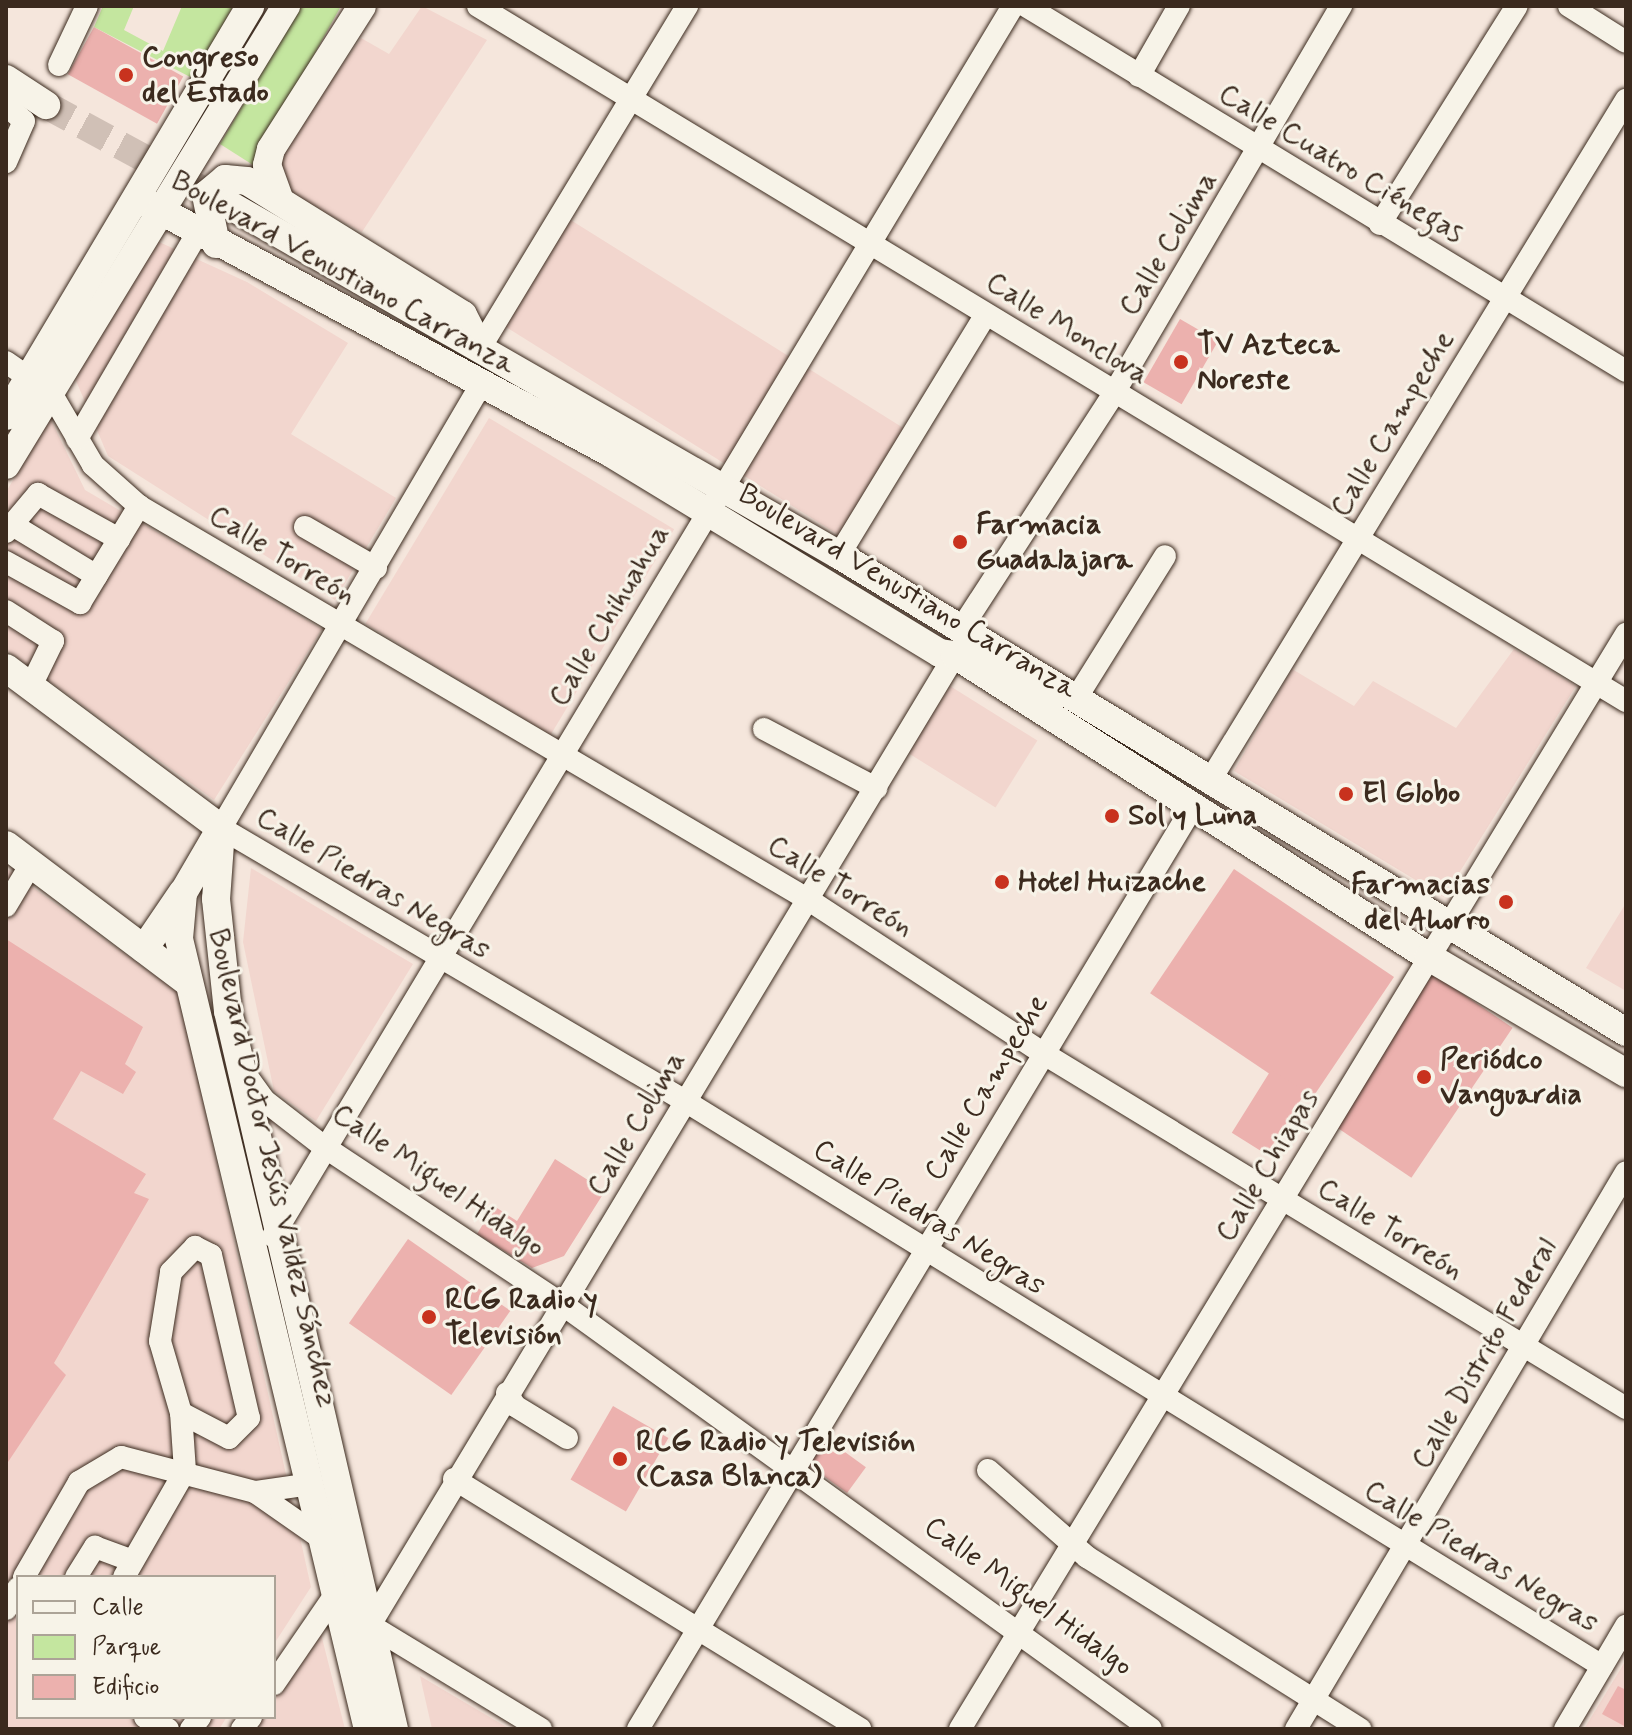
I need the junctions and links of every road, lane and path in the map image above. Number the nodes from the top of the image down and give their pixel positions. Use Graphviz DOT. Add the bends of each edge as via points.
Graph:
graph roads {
  1 [pos="87,6"];
  2 [pos="250,6"];
  3 [pos="286,6"];
  4 [pos="362,6"];
  5 [pos="478,6"];
  6 [pos="687,6"];
  7 [pos="1013,6"];
  8 [pos="1026,6"];
  9 [pos="1179,6"];
  10 [pos="1341,6"];
  11 [pos="1517,6"];
  12 [pos="1569,6"];
  13 [pos="1626,42"];
  14 [pos="59,65"];
  15 [pos="1139,76"];
  16 [pos="6,79"];
  17 [pos="631,96"];
  18 [pos="1626,100"];
  19 [pos="6,105"];
  20 [pos="35,113"];
  21 [pos="1260,151"];
  22 [pos="6,162"];
  23 [pos="279,198"];
  24 [pos="219,199"];
  25 [pos="148,204"];
  26 [pos="1380,224"];
  27 [pos="206,239"];
  28 [pos="873,244"];
  29 [pos="1506,298"];
  30 [pos="986,314"];
  31 [pos="480,348"];
  32 [pos="1626,371"];
  33 [pos="29,377"];
  34 [pos="479,388"];
  35 [pos="1114,393"];
  36 [pos="6,416"];
  37 [pos="77,439"];
  38 [pos="6,465"];
  39 [pos="723,487"];
  40 [pos="139,506"];
  41 [pos="708,511"];
  42 [pos="305,527"];
  43 [pos="8,528"];
  44 [pos="119,539"];
  45 [pos="1358,540"];
  46 [pos="839,555"];
  47 [pos="1165,556"];
  48 [pos="6,562"];
  49 [pos="376,568"];
  50 [pos="97,576"];
  51 [pos="6,611"];
  52 [pos="342,627"];
  53 [pos="1626,634"];
  54 [pos="958,642"];
  55 [pos="6,668"];
  56 [pos="1596,684"];
  57 [pos="31,686"];
  58 [pos="1077,697"];
  59 [pos="1626,701"];
  60 [pos="764,729"];
  61 [pos="561,758"];
  62 [pos="1211,779"];
  63 [pos="876,788"];
  64 [pos="1192,808"];
  65 [pos="221,828"];
  66 [pos="6,845"];
  67 [pos="31,864"];
  68 [pos="183,893"];
  69 [pos="809,900"];
  70 [pos="6,906"];
  71 [pos="1448,925"];
  72 [pos="144,949"];
  73 [pos="1429,957"];
  74 [pos="438,960"];
  75 [pos="188,982"];
  76 [pos="232,1028"];
  77 [pos="1626,1032"];
  78 [pos="203,1034"];
  79 [pos="1041,1052"];
  80 [pos="243,1072"];
  81 [pos="1626,1073"];
  82 [pos="685,1101"];
  83 [pos="323,1146"];
  84 [pos="1626,1172"];
  85 [pos="1283,1199"];
  86 [pos="279,1227"];
  87 [pos="925,1251"];
  88 [pos="259,1257"];
  89 [pos="562,1304"];
  90 [pos="1523,1347"];
  91 [pos="507,1393"];
  92 [pos="1163,1396"];
  93 [pos="1626,1408"];
  94 [pos="181,1413"];
  95 [pos="567,1438"];
  96 [pos="795,1469"];
  97 [pos="988,1470"];
  98 [pos="185,1471"];
  99 [pos="454,1479"];
  100 [pos="311,1484"];
  101 [pos="255,1492"];
  102 [pos="324,1540"];
  103 [pos="1075,1546"];
  104 [pos="1407,1548"];
  105 [pos="353,1563"];
  106 [pos="129,1572"];
  107 [pos="25,1575"];
  108 [pos="77,1575"];
  109 [pos="16,1592"];
  110 [pos="335,1595"];
  111 [pos="6,1609"];
  112 [pos="1626,1626"];
  113 [pos="358,1629"];
  114 [pos="698,1632"];
  115 [pos="1020,1632"];
  116 [pos="1602,1666"];
  117 [pos="276,1681"];
  118 [pos="1314,1699"];
  119 [pos="149,1719"];
  120 [pos="168,1729"];
  121 [pos="368,1729"];
  122 [pos="394,1729"];
  123 [pos="541,1729"];
  124 [pos="638,1729"];
  125 [pos="860,1729"];
  126 [pos="960,1729"];
  127 [pos="1151,1729"];
  128 [pos="1296,1729"];
  129 [pos="1360,1729"];
  130 [pos="1565,1729"];
  1 -- 14 [label="street"];
  2 -- 25 [label="main road"];
  3 -- 25 [label="main road"];
  4 -- 23 [label="main road" via="271,149 267,165"];
  5 -- 17 [label="street, Calle Monclova"];
  6 -- 17 [label="street"];
  7 -- 28 [label="street, Calle Chihuahua"];
  8 -- 15 [label="street, Calle Cuatro Ciénegas"];
  9 -- 15 [label="street"];
  10 -- 21 [label="street, Calle Colima"];
  11 -- 26 [label="street"];
  12 -- 13 [label="street"];
  15 -- 21 [label="street, Calle Cuatro Ciénegas"];
  16 -- 20 [label="main road"];
  17 -- 28 [label="street, Calle Monclova"];
  17 -- 31 [label="street"];
  18 -- 29 [label="street, Calle Campeche"];
  19 -- 20 [label="street"];
  20 -- 22 [label="street"];
  21 -- 26 [label="street, Calle Cuatro Ciénegas"];
  21 -- 35 [label="street, Calle Colima"];
  23 -- 27 [label="main road" via="237,178 214,183 204,211"];
  23 -- 31 [label="main road" via="463,315"];
  24 -- 31 [label="main road, Boulevard Venustiano Carranza"];
  25 -- 27 [label="main road, Boulevard Venustiano Carranza"];
  25 -- 33 [label="main road"];
  26 -- 29 [label="street, Calle Cuatro Ciénegas"];
  27 -- 34 [label="main road, Boulevard Venustiano Carranza"];
  27 -- 37 [label="street"];
  28 -- 30 [label="street, Calle Monclova"];
  28 -- 39 [label="street, Calle Chihuahua"];
  29 -- 32 [label="street, Calle Cuatro Ciénegas"];
  29 -- 45 [label="street, Calle Campeche"];
  30 -- 35 [label="street, Calle Monclova"];
  30 -- 46 [label="street"];
  31 -- 39 [label="main road, Boulevard Venustiano Carranza"];
  33 -- 36 [label="main road"];
  33 -- 37 [label="street, Calle Torreón"];
  33 -- 38 [label="main road"];
  34 -- 41 [label="main road, Boulevard Venustiano Carranza"];
  34 -- 49 [label="street"];
  35 -- 45 [label="street, Calle Monclova"];
  35 -- 54 [label="street, Calle Colima"];
  37 -- 40 [label="street, Calle Torreón" via="104,478"];
  39 -- 41 [label="street, Calle Chihuahua"];
  39 -- 46 [label="main road, Boulevard Venustiano Carranza"];
  40 -- 44 [label="street"];
  40 -- 52 [label="street, Calle Torreón"];
  41 -- 54 [label="main road, Boulevard Venustiano Carranza" via="940,653"];
  41 -- 61 [label="street, Calle Chihuahua"];
  42 -- 49 [label="street"];
  43 -- 44 [label="street" via="38,494"];
  43 -- 50 [label="street"];
  44 -- 50 [label="street"];
  45 -- 56 [label="street, Calle Monclova"];
  45 -- 62 [label="street, Calle Campeche"];
  46 -- 54 [label="main road, Boulevard Venustiano Carranza"];
  47 -- 58 [label="street"];
  48 -- 50 [label="street" via="77,604"];
  49 -- 52 [label="street"];
  51 -- 57 [label="street" via="53,641"];
  52 -- 61 [label="street, Calle Torreón"];
  52 -- 65 [label="street"];
  53 -- 56 [label="street, Calle Chiapas"];
  54 -- 58 [label="main road, Boulevard Venustiano Carranza"];
  54 -- 63 [label="street, Calle Colima"];
  54 -- 64 [label="main road, Boulevard Venustiano Carranza"];
  55 -- 57 [label="main road"];
  56 -- 59 [label="street, Calle Monclova"];
  56 -- 71 [label="street, Calle Chiapas"];
  57 -- 65 [label="main road"];
  58 -- 62 [label="main road, Boulevard Venustiano Carranza"];
  60 -- 63 [label="street"];
  61 -- 69 [label="street, Calle Torreón"];
  61 -- 74 [label="street, Calle Chihuahua"];
  62 -- 71 [label="main road, Boulevard Venustiano Carranza"];
  63 -- 69 [label="street, Calle Colima"];
  64 -- 73 [label="main road, Boulevard Venustiano Carranza"];
  64 -- 79 [label="street, Calle Campeche"];
  65 -- 68 [label="main road, Boulevard Doctor Jesús Valdez Sánchez"];
  65 -- 74 [label="street, Calle Piedras Negras"];
  65 -- 76 [label="main road, Boulevard Doctor Jesús Valdez Sánchez" via="218,944"];
  66 -- 67 [label="main road"];
  67 -- 70 [label="street"];
  67 -- 72 [label="main road"];
  68 -- 72 [label="main road"];
  68 -- 75 [label="main road, Boulevard Doctor Jesús Valdez Sánchez" via="179,939"];
  69 -- 79 [label="street, Calle Torreón"];
  69 -- 82 [label="street, Calle Colima"];
  71 -- 73 [label="street, Calle Chiapas"];
  71 -- 77 [label="main road, Boulevard Venustiano Carranza"];
  72 -- 75 [label="main road"];
  73 -- 81 [label="main road, Boulevard Venustiano Carranza"];
  73 -- 85 [label="street, Calle Chiapas"];
  74 -- 82 [label="street, Calle Piedras Negras"];
  74 -- 83 [label="street, Calle Chihuahua"];
  75 -- 78 [label="main road, Boulevard Doctor Jesús Valdez Sánchez"];
  76 -- 78 [label="main road"];
  76 -- 80 [label="main road, Boulevard Doctor Jesús Valdez Sánchez"];
  78 -- 88 [label="main road, Boulevard Doctor Jesús Valdez Sánchez"];
  79 -- 85 [label="street, Calle Torreón"];
  79 -- 87 [label="street, Calle Campeche"];
  80 -- 83 [label="street, Calle Miguel Hidalgo" via="265,1101"];
  80 -- 86 [label="main road, Boulevard Doctor Jesús Valdez Sánchez"];
  82 -- 87 [label="street, Calle Piedras Negras"];
  82 -- 89 [label="street, Calle Colima"];
  83 -- 86 [label="street, Calle Chihuahua"];
  83 -- 89 [label="street, Calle Miguel Hidalgo"];
  84 -- 90 [label="street, Calle Distrito Federal"];
  85 -- 90 [label="street, Calle Torreón"];
  85 -- 92 [label="street, Calle Chiapas"];
  86 -- 88 [label="street, Calle Chihuahua"];
  86 -- 105 [label="main road, Boulevard Doctor Jesús Valdez Sánchez"];
  87 -- 92 [label="street, Calle Piedras Negras"];
  87 -- 96 [label="street, Calle Campeche"];
  88 -- 100 [label="main road, Boulevard Doctor Jesús Valdez Sánchez"];
  89 -- 91 [label="street, Calle Colima"];
  89 -- 96 [label="street, Calle Miguel Hidalgo"];
  90 -- 93 [label="street, Calle Torreón"];
  90 -- 104 [label="street, Calle Distrito Federal"];
  91 -- 95 [label="street" via="515,1406"];
  91 -- 99 [label="street, Calle Colima"];
  92 -- 103 [label="street, Calle Chiapas"];
  92 -- 104 [label="street, Calle Piedras Negras"];
  94 -- 94 [label="street" via="161,1329 171,1272 195,1247 211,1255 249,1418 229,1438"];
  94 -- 98 [label="street"];
  96 -- 114 [label="street, Calle Campeche"];
  96 -- 115 [label="street, Calle Miguel Hidalgo"];
  97 -- 103 [label="street"];
  98 -- 101 [label="street"];
  98 -- 106 [label="street"];
  98 -- 107 [label="street" via="136,1457 97,1466 79,1482"];
  99 -- 113 [label="street, Calle Colima"];
  99 -- 114 [label="street"];
  100 -- 101 [label="street"];
  100 -- 102 [label="main road, Boulevard Doctor Jesús Valdez Sánchez"];
  101 -- 102 [label="street"];
  102 -- 105 [label="street"];
  102 -- 110 [label="main road, Boulevard Doctor Jesús Valdez Sánchez"];
  103 -- 115 [label="street, Calle Chiapas"];
  103 -- 118 [label="street"];
  104 -- 116 [label="street, Calle Piedras Negras"];
  104 -- 118 [label="street, Calle Distrito Federal"];
  105 -- 113 [label="main road, Boulevard Doctor Jesús Valdez Sánchez"];
  106 -- 108 [label="street" via="95,1547"];
  109 -- 111 [label="street"];
  110 -- 113 [label="main road, Boulevard Doctor Jesús Valdez Sánchez"];
  110 -- 117 [label="street"];
  112 -- 116 [label="street"];
  113 -- 121 [label="main road, Boulevard Doctor Jesús Valdez Sánchez"];
  113 -- 122 [label="main road, Boulevard Doctor Jesús Valdez Sánchez"];
  113 -- 123 [label="street"];
  114 -- 124 [label="street, Calle Campeche"];
  114 -- 125 [label="street"];
  115 -- 126 [label="street, Calle Chiapas"];
  115 -- 127 [label="street, Calle Miguel Hidalgo"];
  116 -- 130 [label="street"];
  118 -- 128 [label="street, Calle Distrito Federal"];
  118 -- 129 [label="street"];
  119 -- 120 [label="street"];
}
